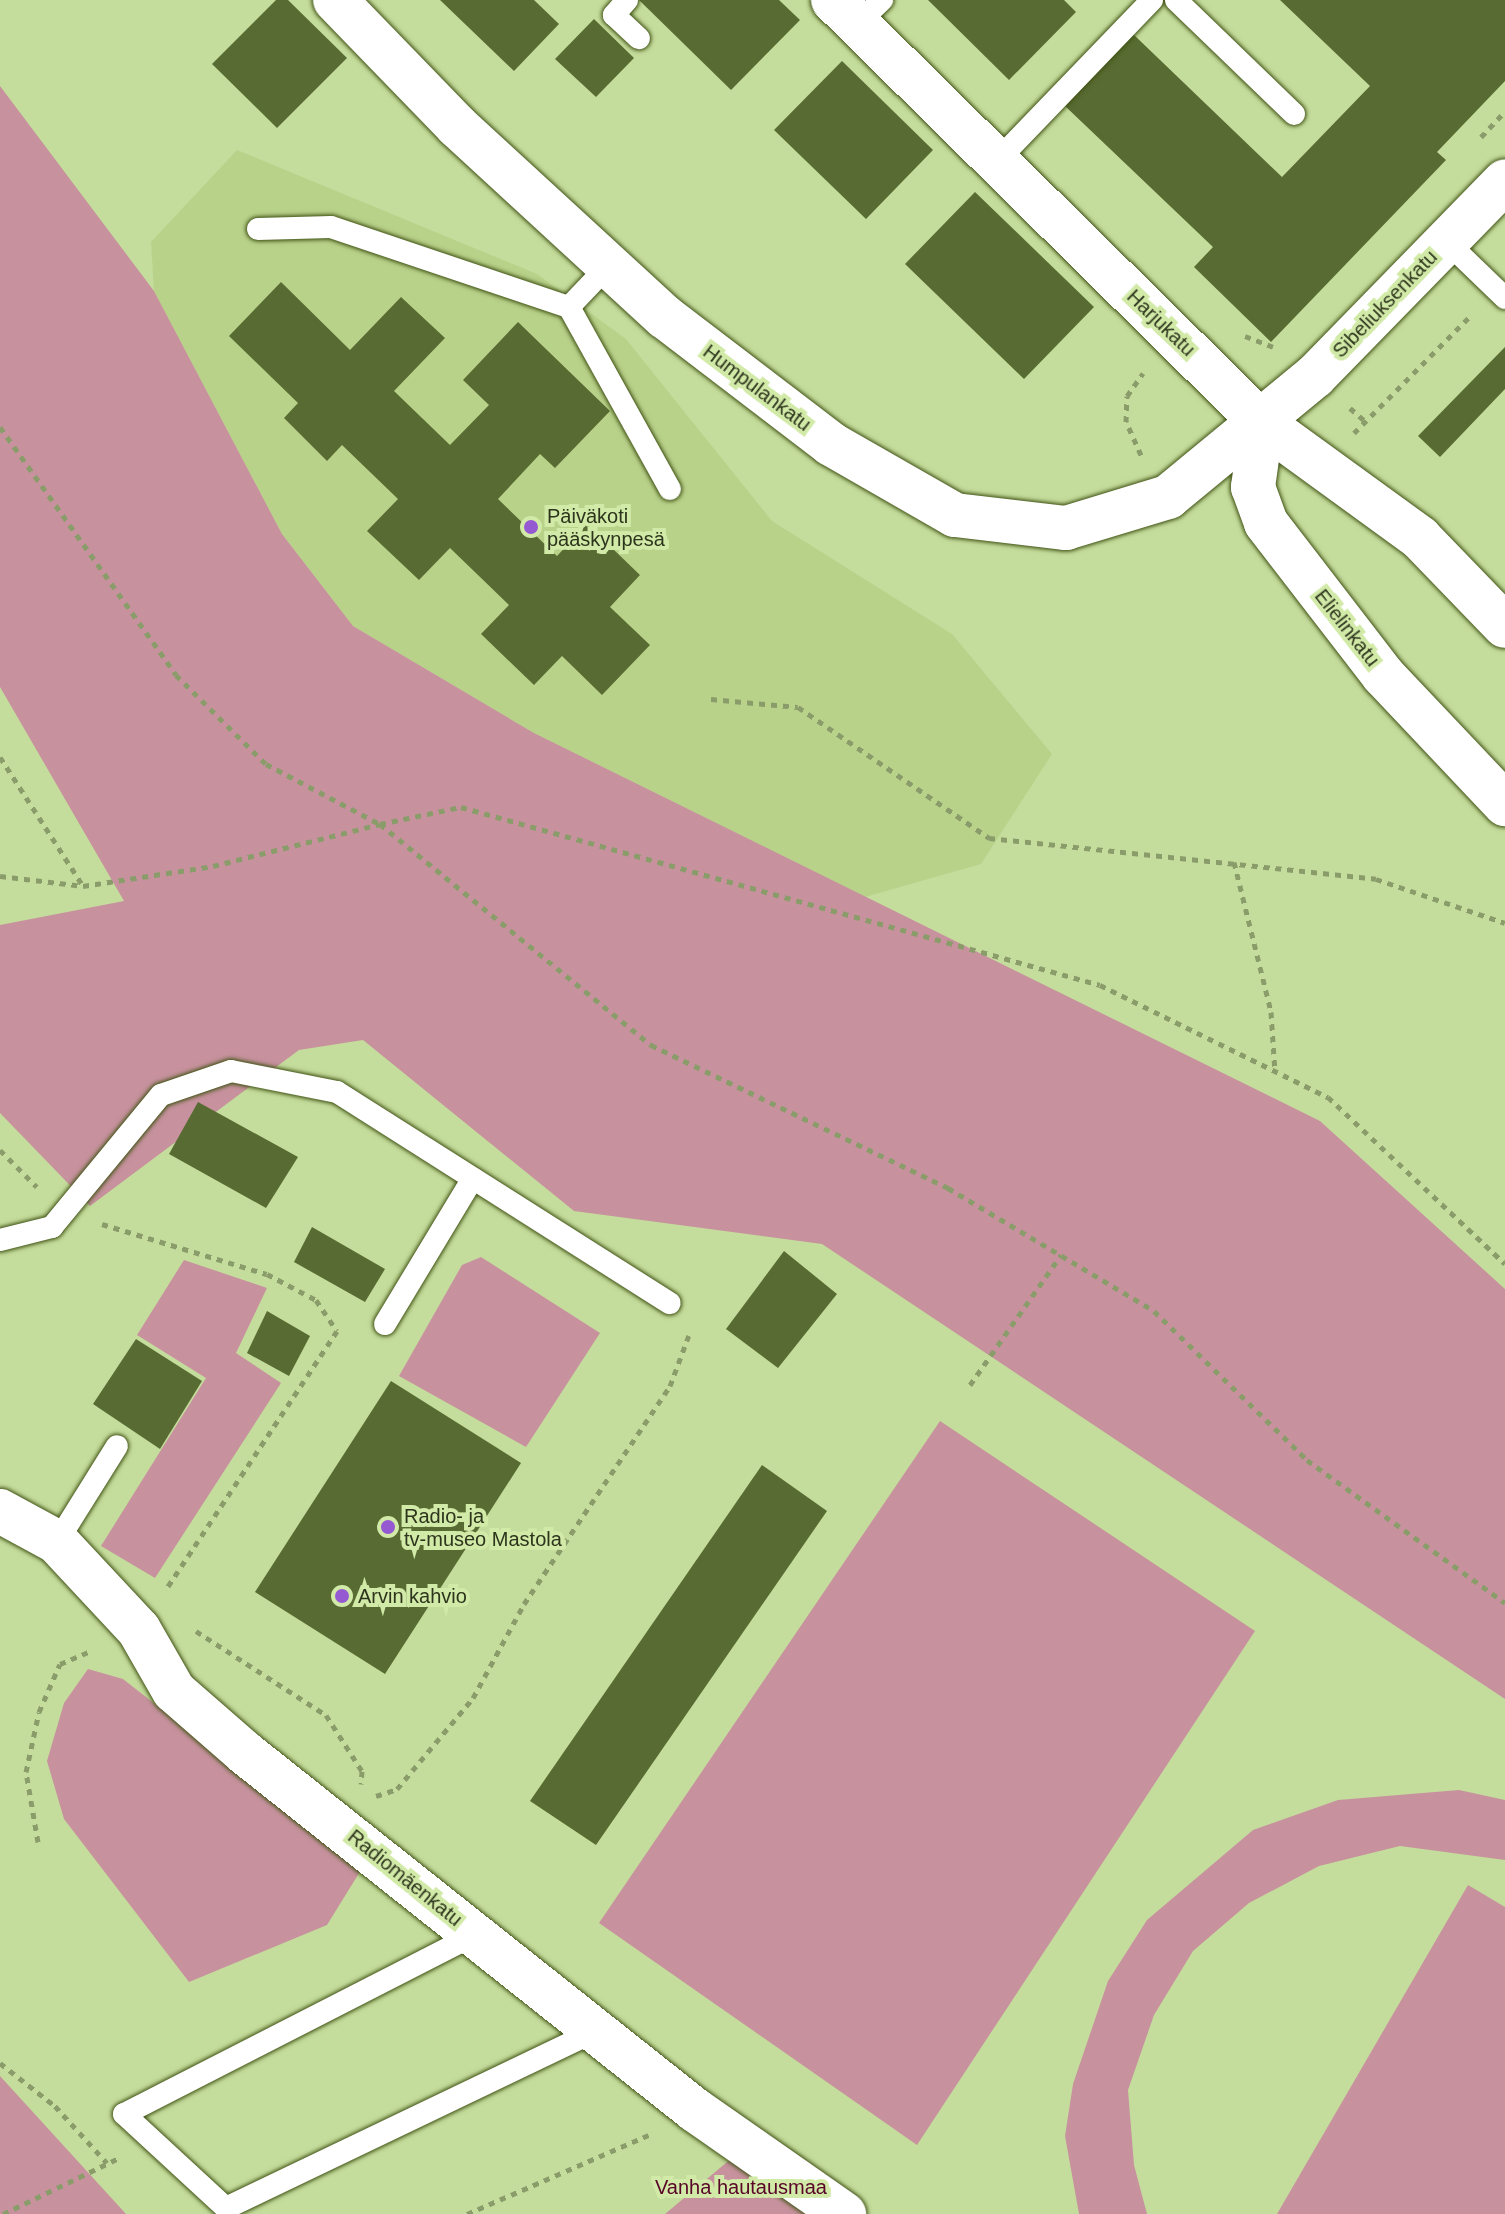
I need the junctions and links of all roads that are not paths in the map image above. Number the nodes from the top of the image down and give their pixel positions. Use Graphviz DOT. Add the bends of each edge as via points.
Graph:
graph roads {
  1 [pos="335,0"];
  2 [pos="627,0"];
  3 [pos="1152,0"];
  4 [pos="1176,0"];
  5 [pos="857,8"];
  6 [pos="639,38"];
  7 [pos="1294,114"];
  8 [pos="996,162"];
  9 [pos="1505,181"];
  10 [pos="258,229"];
  11 [pos="1446,241"];
  12 [pos="609,265"];
  13 [pos="1500,294"];
  14 [pos="569,307"];
  15 [pos="1262,423"];
  16 [pos="670,489"];
  17 [pos="1505,626"];
  18 [pos="1505,804"];
  19 [pos="473,1178"];
  20 [pos="0,1240"];
  21 [pos="670,1303"];
  22 [pos="385,1324"];
  23 [pos="117,1446"];
  24 [pos="0,1511"];
  25 [pos="57,1542"];
  26 [pos="476,1934"];
  27 [pos="596,2031"];
  28 [pos="844,2214"];
  1 -- 12 [label="street, Humpulankatu" via="457,126"];
  2 -- 6 [label="lane" via="614,15"];
  3 -- 8 [label="lane"];
  4 -- 7 [label="lane"];
  5 -- 8 [label="street, Harjukatu"];
  8 -- 15 [label="street, Harjukatu"];
  9 -- 11 [label="street, Sibeliuksenkatu"];
  10 -- 14 [label="lane" via="331,227"];
  11 -- 13 [label="lane"];
  11 -- 15 [label="street, Sibeliuksenkatu"];
  12 -- 14 [label="lane"];
  12 -- 15 [label="street, Humpulankatu" via="831,444 955,515 1066,528 1168,497"];
  14 -- 16 [label="lane"];
  15 -- 17 [label="street, Harjukatu" via="1420,538"];
  15 -- 18 [label="street, Elielinkatu" via="1253,487 1266,523 1383,675"];
  19 -- 20 [label="lane" via="337,1092 231,1071 161,1095 52,1227"];
  19 -- 21 [label="lane"];
  19 -- 22 [label="lane"];
  23 -- 25 [label="lane"];
  24 -- 25 [label="street, Radiomäenkatu"];
  25 -- 26 [label="street, Radiomäenkatu" via="139,1630 174,1691"];
  26 -- 27 [label="street, Radiomäenkatu"];
  26 -- 27 [label="lane" via="124,2114 226,2208"];
  27 -- 28 [label="street, Radiomäenkatu" via="695,2110"];
}
